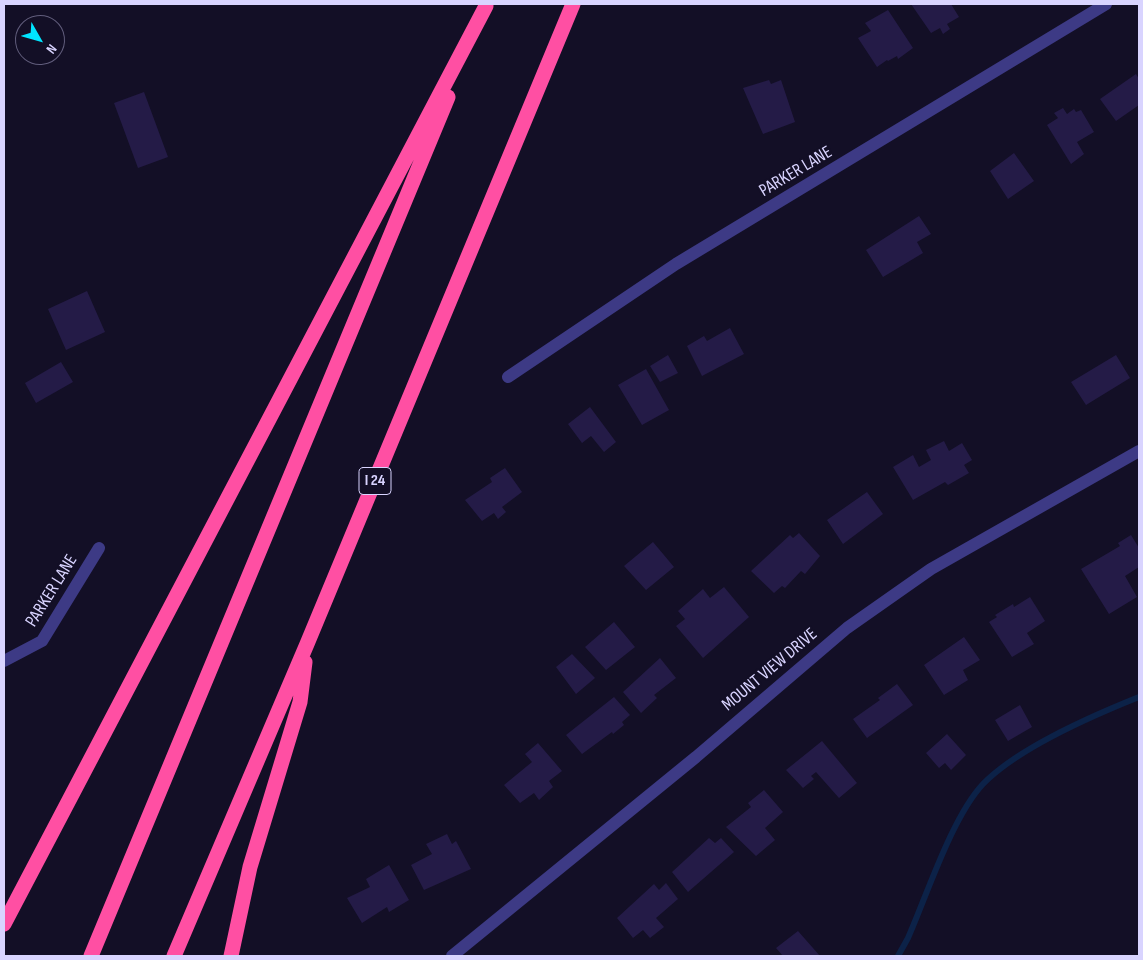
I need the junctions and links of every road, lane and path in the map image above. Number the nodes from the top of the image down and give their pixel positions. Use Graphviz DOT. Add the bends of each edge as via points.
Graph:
graph roads {
  1 [pos="572,4"];
  2 [pos="1106,4"];
  3 [pos="486,5"];
  4 [pos="508,377"];
  5 [pos="1139,451"];
  6 [pos="99,548"];
  7 [pos="307,644"];
  8 [pos="4,661"];
  9 [pos="4,924"];
  10 [pos="91,956"];
  11 [pos="174,956"];
  12 [pos="231,956"];
  13 [pos="452,956"];
  1 -- 7 [label="highway, I 24"];
  2 -- 4 [label="street, PARKER LANE" via="676,264"];
  3 -- 9 [label="highway"];
  3 -- 10 [label="highway"];
  5 -- 13 [label="street, MOUNT VIEW DRIVE" via="931,569 847,628 696,757"];
  6 -- 8 [label="street, PARKER LANE" via="42,641"];
  7 -- 11 [label="highway, I 24"];
  7 -- 12 [label="highway" via="300,702 250,867"];
}
